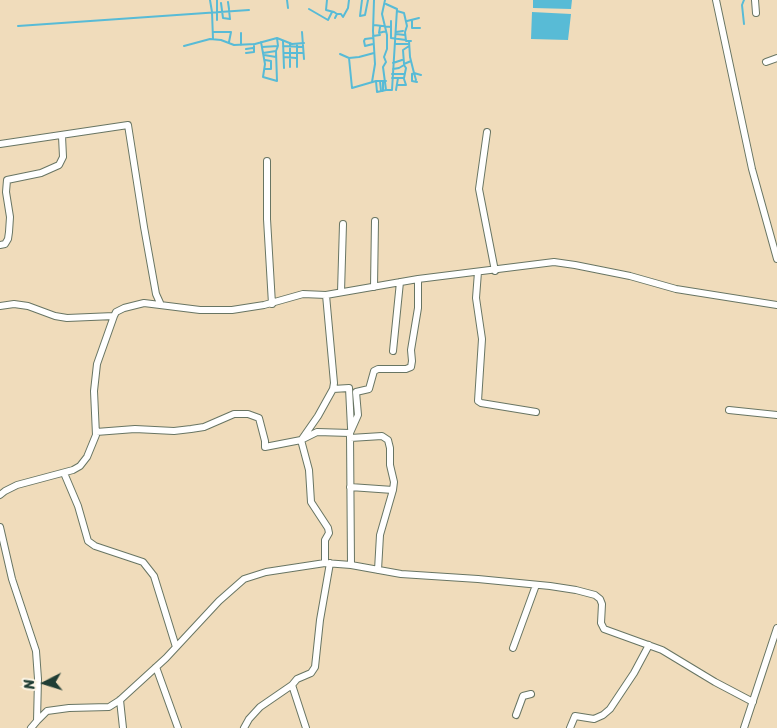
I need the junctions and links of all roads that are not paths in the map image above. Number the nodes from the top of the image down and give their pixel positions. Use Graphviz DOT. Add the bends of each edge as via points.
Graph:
graph roads {
  1 [pos="716,0"];
  2 [pos="755,0"];
  3 [pos="756,13"];
  4 [pos="777,58"];
  5 [pos="766,62"];
  6 [pos="487,132"];
  7 [pos="62,136"];
  8 [pos="0,144"];
  9 [pos="266,161"];
  10 [pos="375,221"];
  11 [pos="343,224"];
  12 [pos="0,245"];
  13 [pos="777,258"];
  14 [pos="495,271"];
  15 [pos="478,272"];
  16 [pos="418,279"];
  17 [pos="400,282"];
  18 [pos="374,287"];
  19 [pos="341,292"];
  20 [pos="326,295"];
  21 [pos="272,304"];
  22 [pos="161,305"];
  23 [pos="777,305"];
  24 [pos="0,306"];
  25 [pos="114,316"];
  26 [pos="393,351"];
  27 [pos="332,389"];
  28 [pos="729,410"];
  29 [pos="536,412"];
  30 [pos="777,415"];
  31 [pos="96,432"];
  32 [pos="350,433"];
  33 [pos="301,440"];
  34 [pos="64,473"];
  35 [pos="350,488"];
  36 [pos="393,490"];
  37 [pos="0,495"];
  38 [pos="0,527"];
  39 [pos="327,563"];
  40 [pos="351,564"];
  41 [pos="378,570"];
  42 [pos="536,585"];
  43 [pos="777,628"];
  44 [pos="649,645"];
  45 [pos="176,647"];
  46 [pos="514,648"];
  47 [pos="156,667"];
  48 [pos="292,685"];
  49 [pos="531,694"];
  50 [pos="120,700"];
  51 [pos="754,702"];
  52 [pos="516,715"];
  53 [pos="36,721"];
  54 [pos="31,728"];
  55 [pos="123,728"];
  56 [pos="178,728"];
  57 [pos="244,728"];
  58 [pos="306,728"];
  59 [pos="570,728"];
  60 [pos="744,728"];
  1 -- 13 [label="street" via="752,169"];
  2 -- 3 [label="street"];
  4 -- 5 [label="street"];
  6 -- 14 [label="street" via="479,189"];
  7 -- 8 [label="street"];
  7 -- 12 [label="street" via="59,165 41,173 7,180 9,232 5,244"];
  7 -- 22 [label="street" via="128,125 156,294"];
  9 -- 21 [label="street"];
  10 -- 18 [label="street"];
  11 -- 19 [label="street"];
  14 -- 15 [label="street"];
  14 -- 23 [label="street" via="564,263 676,289"];
  15 -- 16 [label="street"];
  15 -- 29 [label="street" via="476,298 482,339 478,401"];
  16 -- 17 [label="street"];
  16 -- 32 [label="street" via="418,308 410,367 374,371 369,389 356,392 358,415"];
  17 -- 18 [label="street"];
  17 -- 26 [label="street"];
  18 -- 19 [label="street"];
  19 -- 20 [label="street"];
  20 -- 21 [label="street" via="303,294"];
  20 -- 27 [label="street"];
  21 -- 22 [label="street" via="232,310"];
  22 -- 25 [label="street" via="144,303 130,306"];
  24 -- 25 [label="street" via="28,306 67,318"];
  25 -- 31 [label="street" via="96,371"];
  27 -- 32 [label="street" via="347,387 350,390"];
  27 -- 33 [label="street"];
  28 -- 30 [label="street"];
  31 -- 33 [label="street" via="191,429 234,414 248,414 258,418 265,447"];
  31 -- 34 [label="street" via="83,462"];
  32 -- 33 [label="street" via="317,432"];
  32 -- 35 [label="street"];
  32 -- 36 [label="street" via="382,436 388,440"];
  33 -- 39 [label="street" via="309,470 311,502 328,528 325,540"];
  34 -- 37 [label="street" via="17,485"];
  34 -- 45 [label="street" via="88,541 143,562 154,576"];
  35 -- 36 [label="street"];
  35 -- 40 [label="street"];
  36 -- 41 [label="street" via="380,535"];
  38 -- 53 [label="street" via="12,579 36,651"];
  39 -- 40 [label="street"];
  39 -- 45 [label="street" via="244,579 218,601"];
  39 -- 48 [label="street" via="316,667"];
  40 -- 41 [label="street"];
  41 -- 42 [label="street"];
  42 -- 44 [label="street" via="595,595 602,604 601,623 604,629"];
  42 -- 46 [label="street"];
  43 -- 51 [label="street"];
  44 -- 51 [label="street"];
  44 -- 59 [label="street" via="610,709 594,719 575,716"];
  45 -- 47 [label="street"];
  47 -- 50 [label="street"];
  47 -- 56 [label="street"];
  48 -- 57 [label="street" via="260,707"];
  48 -- 58 [label="street"];
  49 -- 52 [label="street" via="523,696"];
  50 -- 53 [label="street" via="109,707 47,711"];
  50 -- 55 [label="street"];
  51 -- 60 [label="street"];
  53 -- 54 [label="street"];
}
